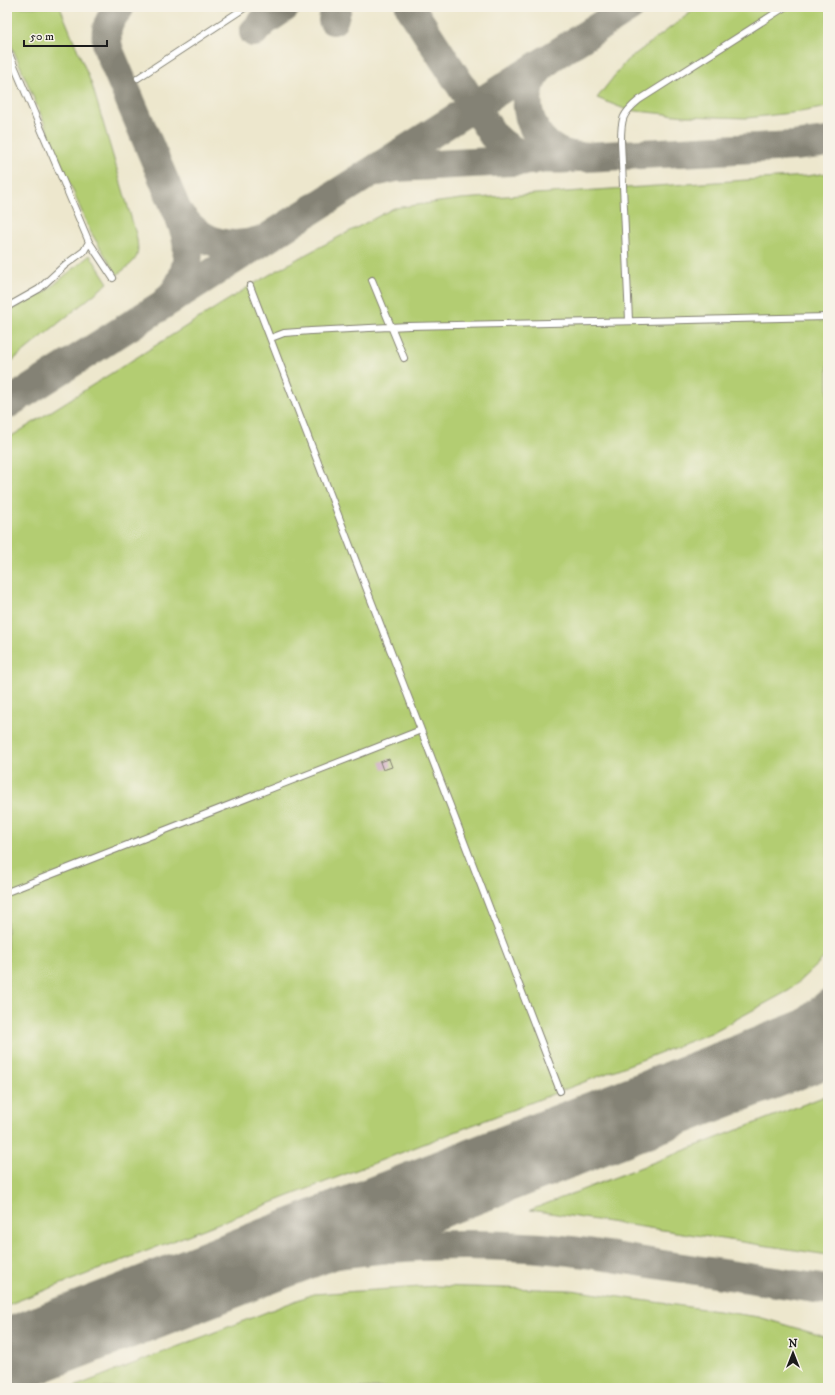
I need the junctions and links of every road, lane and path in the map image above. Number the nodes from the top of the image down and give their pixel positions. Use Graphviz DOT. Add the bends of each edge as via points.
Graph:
graph roads {
  1 [pos="246,7"];
  2 [pos="785,7"];
  3 [pos="7,49"];
  4 [pos="138,78"];
  5 [pos="89,242"];
  6 [pos="113,278"];
  7 [pos="372,280"];
  8 [pos="250,286"];
  9 [pos="7,307"];
  10 [pos="828,317"];
  11 [pos="629,320"];
  12 [pos="391,327"];
  13 [pos="271,338"];
  14 [pos="404,358"];
  15 [pos="421,730"];
  16 [pos="7,892"];
  17 [pos="560,1091"];
  1 -- 4 [label="lane"];
  2 -- 11 [label="lane" via="627,110 621,123 620,141"];
  3 -- 5 [label="lane"];
  5 -- 6 [label="lane"];
  5 -- 9 [label="lane" via="84,251 39,289"];
  7 -- 12 [label="lane"];
  8 -- 13 [label="lane"];
  10 -- 11 [label="lane"];
  11 -- 12 [label="lane"];
  12 -- 13 [label="lane" via="284,333"];
  12 -- 14 [label="lane"];
  13 -- 15 [label="lane"];
  15 -- 16 [label="lane"];
  15 -- 17 [label="lane"];
}
